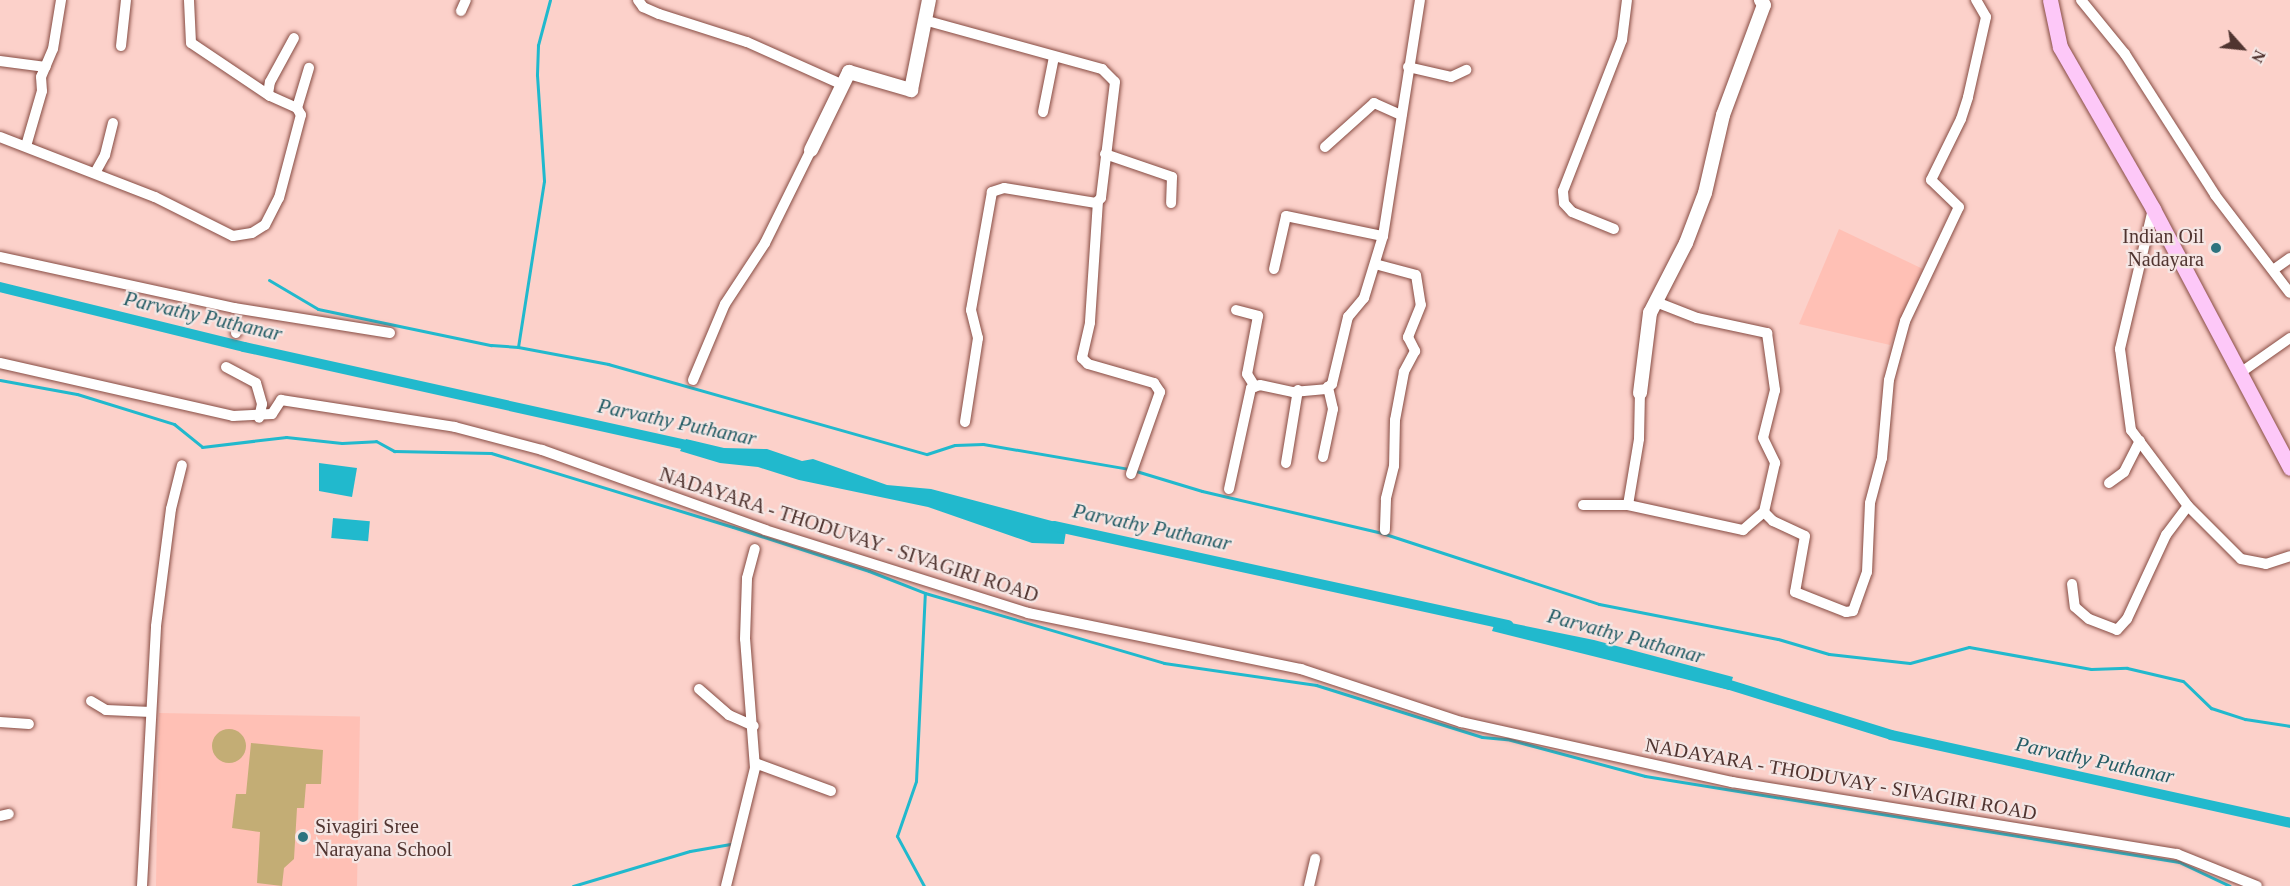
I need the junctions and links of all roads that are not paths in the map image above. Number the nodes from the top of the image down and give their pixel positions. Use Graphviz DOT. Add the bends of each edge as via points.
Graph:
graph roads {
  1 [pos="61,0"];
  2 [pos="126,0"];
  3 [pos="189,0"];
  4 [pos="466,0"];
  5 [pos="638,0"];
  6 [pos="929,0"];
  7 [pos="1420,0"];
  8 [pos="1626,0"];
  9 [pos="1761,0"];
  10 [pos="1976,0"];
  11 [pos="2050,0"];
  12 [pos="2081,0"];
  13 [pos="461,11"];
  14 [pos="924,20"];
  15 [pos="294,38"];
  16 [pos="121,46"];
  17 [pos="1054,57"];
  18 [pos="0,61"];
  19 [pos="46,67"];
  20 [pos="309,68"];
  21 [pos="1408,68"];
  22 [pos="1466,70"];
  23 [pos="843,85"];
  24 [pos="268,94"];
  25 [pos="297,108"];
  26 [pos="1043,112"];
  27 [pos="1401,116"];
  28 [pos="113,123"];
  29 [pos="0,137"];
  30 [pos="26,146"];
  31 [pos="1325,147"];
  32 [pos="811,150"];
  33 [pos="1105,154"];
  34 [pos="95,173"];
  35 [pos="1098,201"];
  36 [pos="1171,203"];
  37 [pos="2153,209"];
  38 [pos="1614,229"];
  39 [pos="1383,236"];
  40 [pos="0,257"];
  41 [pos="2290,258"];
  42 [pos="1375,264"];
  43 [pos="1274,269"];
  44 [pos="2273,270"];
  45 [pos="2290,293"];
  46 [pos="1656,302"];
  47 [pos="1236,310"];
  48 [pos="390,333"];
  49 [pos="2290,338"];
  50 [pos="0,363"];
  51 [pos="226,368"];
  52 [pos="2240,373"];
  53 [pos="693,380"];
  54 [pos="1255,387"];
  55 [pos="1328,387"];
  56 [pos="1299,390"];
  57 [pos="1640,393"];
  58 [pos="259,418"];
  59 [pos="965,422"];
  60 [pos="2140,441"];
  61 [pos="1323,457"];
  62 [pos="1286,463"];
  63 [pos="182,465"];
  64 [pos="2290,468"];
  65 [pos="1131,474"];
  66 [pos="2109,483"];
  67 [pos="1229,489"];
  68 [pos="1583,505"];
  69 [pos="1628,505"];
  70 [pos="2188,506"];
  71 [pos="1764,512"];
  72 [pos="1385,530"];
  73 [pos="755,549"];
  74 [pos="2290,555"];
  75 [pos="2072,584"];
  76 [pos="699,689"];
  77 [pos="91,701"];
  78 [pos="152,712"];
  79 [pos="0,722"];
  80 [pos="29,724"];
  81 [pos="754,726"];
  82 [pos="755,763"];
  83 [pos="831,791"];
  84 [pos="1315,858"];
  85 [pos="142,886"];
  86 [pos="726,886"];
  87 [pos="1309,886"];
  88 [pos="2257,886"];
  1 -- 19 [label="street"];
  2 -- 16 [label="street"];
  3 -- 24 [label="street" via="191,43"];
  4 -- 13 [label="street"];
  5 -- 23 [label="street" via="643,7 659,14 747,42"];
  6 -- 14 [label="main road"];
  7 -- 21 [label="street"];
  8 -- 38 [label="street" via="1622,40 1563,191 1564,203 1572,212"];
  9 -- 46 [label="main road" via="1764,4 1723,114 1705,193 1686,243"];
  10 -- 71 [label="street" via="1986,17 1968,97 1931,180 1959,207 1905,321 1888,380 1882,458 1870,502 1867,572 1853,610 1848,612 1796,593 1805,536 1773,521"];
  11 -- 37 [label="main road" via="2060,47"];
  12 -- 44 [label="street" via="2125,54 2215,195"];
  14 -- 17 [label="street"];
  14 -- 23 [label="main road" via="911,90 849,72"];
  15 -- 24 [label="street" via="270,82"];
  17 -- 26 [label="street"];
  17 -- 33 [label="street" via="1102,69 1115,82"];
  18 -- 19 [label="street"];
  19 -- 30 [label="street"];
  20 -- 25 [label="street"];
  21 -- 22 [label="street" via="1451,77"];
  21 -- 27 [label="street"];
  23 -- 32 [label="main road"];
  24 -- 25 [label="street"];
  25 -- 34 [label="street" via="300,120 279,198 265,225 252,233 234,236 190,212"];
  27 -- 31 [label="street" via="1374,103"];
  27 -- 39 [label="street"];
  28 -- 34 [label="street" via="105,155"];
  29 -- 30 [label="street"];
  30 -- 34 [label="street"];
  32 -- 53 [label="street" via="765,243 725,304"];
  33 -- 35 [label="street"];
  33 -- 36 [label="street" via="1172,177"];
  35 -- 59 [label="street" via="1004,188 992,192 970,310 978,338"];
  35 -- 65 [label="street" via="1090,323 1082,358 1088,364 1154,382 1160,392"];
  37 -- 52 [label="main road"];
  37 -- 60 [label="street" via="2120,349 2131,430"];
  39 -- 42 [label="street"];
  39 -- 43 [label="street" via="1286,216"];
  40 -- 48 [label="street" via="234,308"];
  41 -- 44 [label="street"];
  42 -- 55 [label="street" via="1364,298 1348,317 1332,384"];
  42 -- 72 [label="street" via="1416,275 1421,305 1408,337 1415,351 1404,372 1395,420 1394,466 1386,500"];
  44 -- 45 [label="street"];
  46 -- 57 [label="main road" via="1644,340"];
  46 -- 71 [label="street" via="1698,318 1767,333 1775,390 1763,438 1775,463"];
  47 -- 54 [label="street" via="1258,316 1247,374"];
  49 -- 52 [label="street"];
  50 -- 58 [label="street" via="232,416"];
  51 -- 58 [label="street" via="256,383 262,404"];
  52 -- 64 [label="main road"];
  54 -- 56 [label="street" via="1281,392"];
  54 -- 67 [label="street" via="1251,388"];
  55 -- 56 [label="street"];
  55 -- 61 [label="street" via="1333,409"];
  56 -- 62 [label="street"];
  57 -- 69 [label="street" via="1639,439"];
  58 -- 88 [label="street, NADAYARA - THODUVAY - SIVAGIRI ROAD" via="272,414 280,400 455,427 542,450 775,533 1028,614 1301,669 1461,722 1732,782 2177,854"];
  60 -- 66 [label="street" via="2124,472"];
  60 -- 70 [label="street"];
  63 -- 78 [label="street" via="171,509 156,626"];
  68 -- 69 [label="street"];
  69 -- 71 [label="street" via="1743,530"];
  70 -- 74 [label="street" via="2241,559 2265,564"];
  70 -- 75 [label="street" via="2166,535 2127,619 2117,630 2089,619 2075,607"];
  73 -- 81 [label="street" via="747,578 745,628"];
  76 -- 81 [label="street" via="729,715"];
  77 -- 78 [label="street" via="106,710"];
  78 -- 85 [label="street"];
  79 -- 80 [label="street"];
  81 -- 82 [label="street"];
  82 -- 83 [label="street"];
  82 -- 86 [label="street"];
  84 -- 87 [label="street"];
}
